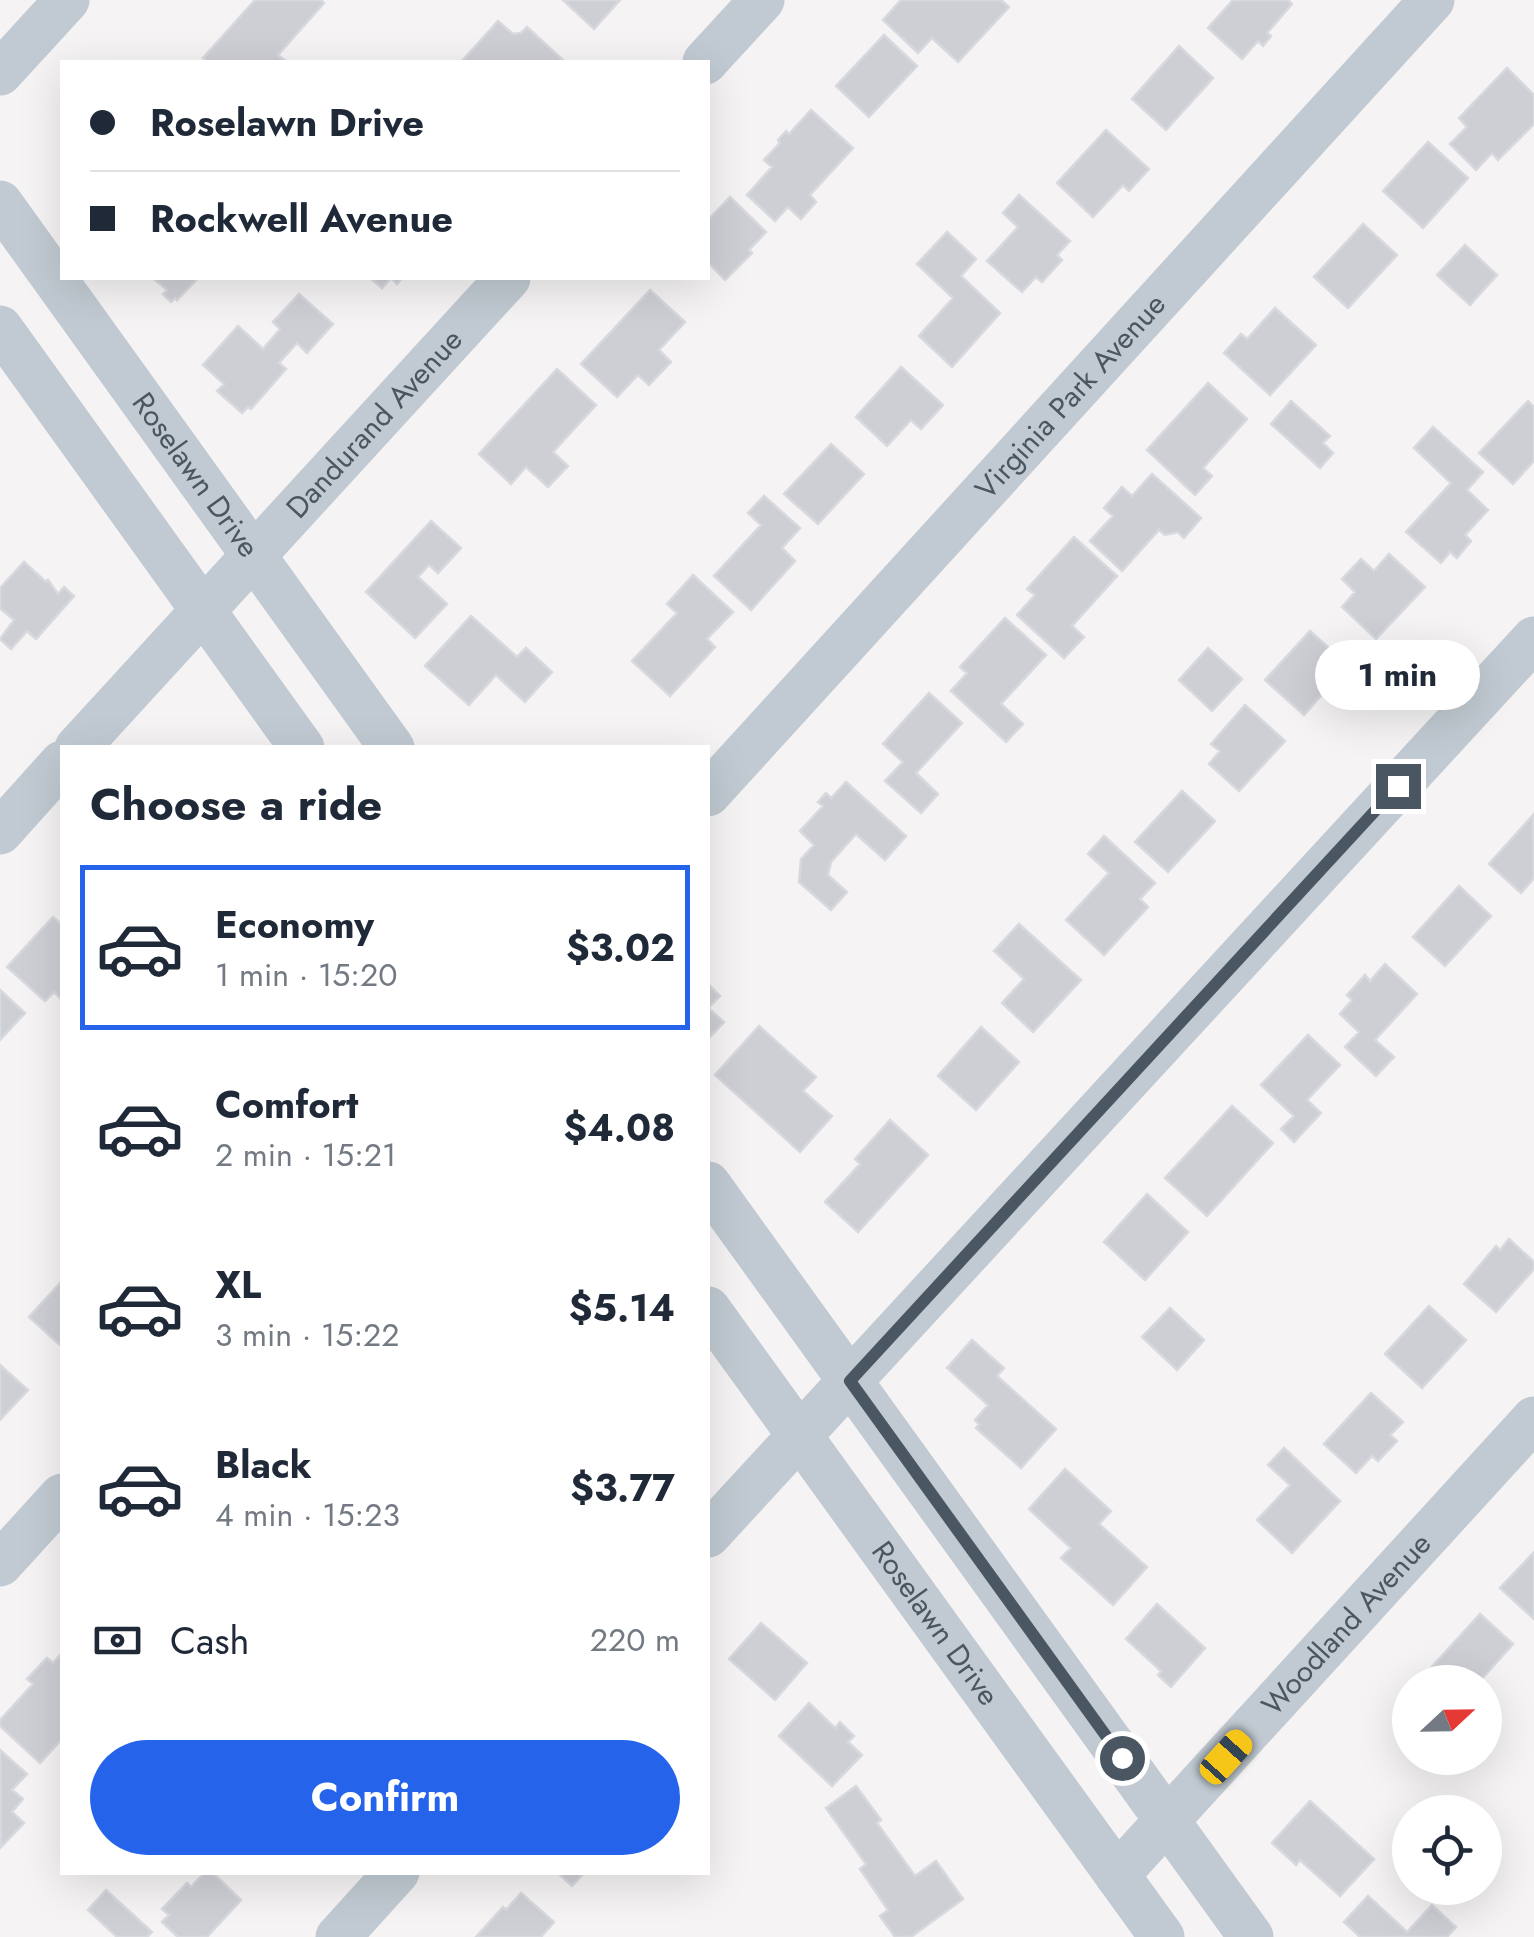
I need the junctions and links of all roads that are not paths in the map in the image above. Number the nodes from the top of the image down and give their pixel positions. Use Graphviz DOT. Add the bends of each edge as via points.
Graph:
graph roads {
  1 [pos="67,0"];
  2 [pos="762,0"];
  3 [pos="1432,0"];
  4 [pos="707,60"];
  5 [pos="0,73"];
  6 [pos="0,204"];
  7 [pos="506,280"];
  8 [pos="0,328"];
  9 [pos="253,554"];
  10 [pos="202,610"];
  11 [pos="1534,639"];
  12 [pos="80,745"];
  13 [pos="300,745"];
  14 [pos="390,745"];
  15 [pos="60,765"];
  16 [pos="710,792"];
  17 [pos="0,832"];
  18 [pos="710,1187"];
  19 [pos="710,1312"];
  20 [pos="850,1381"];
  21 [pos="1534,1420"];
  22 [pos="799,1436"];
  23 [pos="60,1498"];
  24 [pos="710,1533"];
  25 [pos="0,1564"];
  26 [pos="1167,1821"];
  27 [pos="395,1875"];
  28 [pos="1117,1875"];
  29 [pos="338,1937"];
  30 [pos="1162,1937"];
  31 [pos="1251,1937"];
  1 -- 5 [label="street"];
  2 -- 4 [label="street"];
  3 -- 16 [label="street, Virginia Park Avenue"];
  6 -- 9 [label="street, Roselawn Drive"];
  7 -- 9 [label="street, Dandurand Avenue"];
  8 -- 10 [label="street"];
  9 -- 10 [label="street, Dandurand Avenue"];
  9 -- 14 [label="street, Roselawn Drive"];
  10 -- 12 [label="street, Dandurand Avenue"];
  10 -- 13 [label="street"];
  11 -- 20 [label="street"];
  15 -- 17 [label="street"];
  18 -- 20 [label="street"];
  19 -- 22 [label="street, Roselawn Drive"];
  20 -- 22 [label="street"];
  20 -- 26 [label="street"];
  21 -- 26 [label="street, Woodland Avenue"];
  22 -- 24 [label="street"];
  22 -- 28 [label="street, Roselawn Drive"];
  23 -- 25 [label="street"];
  26 -- 28 [label="street, Woodland Avenue"];
  26 -- 31 [label="street"];
  27 -- 29 [label="street"];
  28 -- 30 [label="street, Roselawn Drive"];
}
